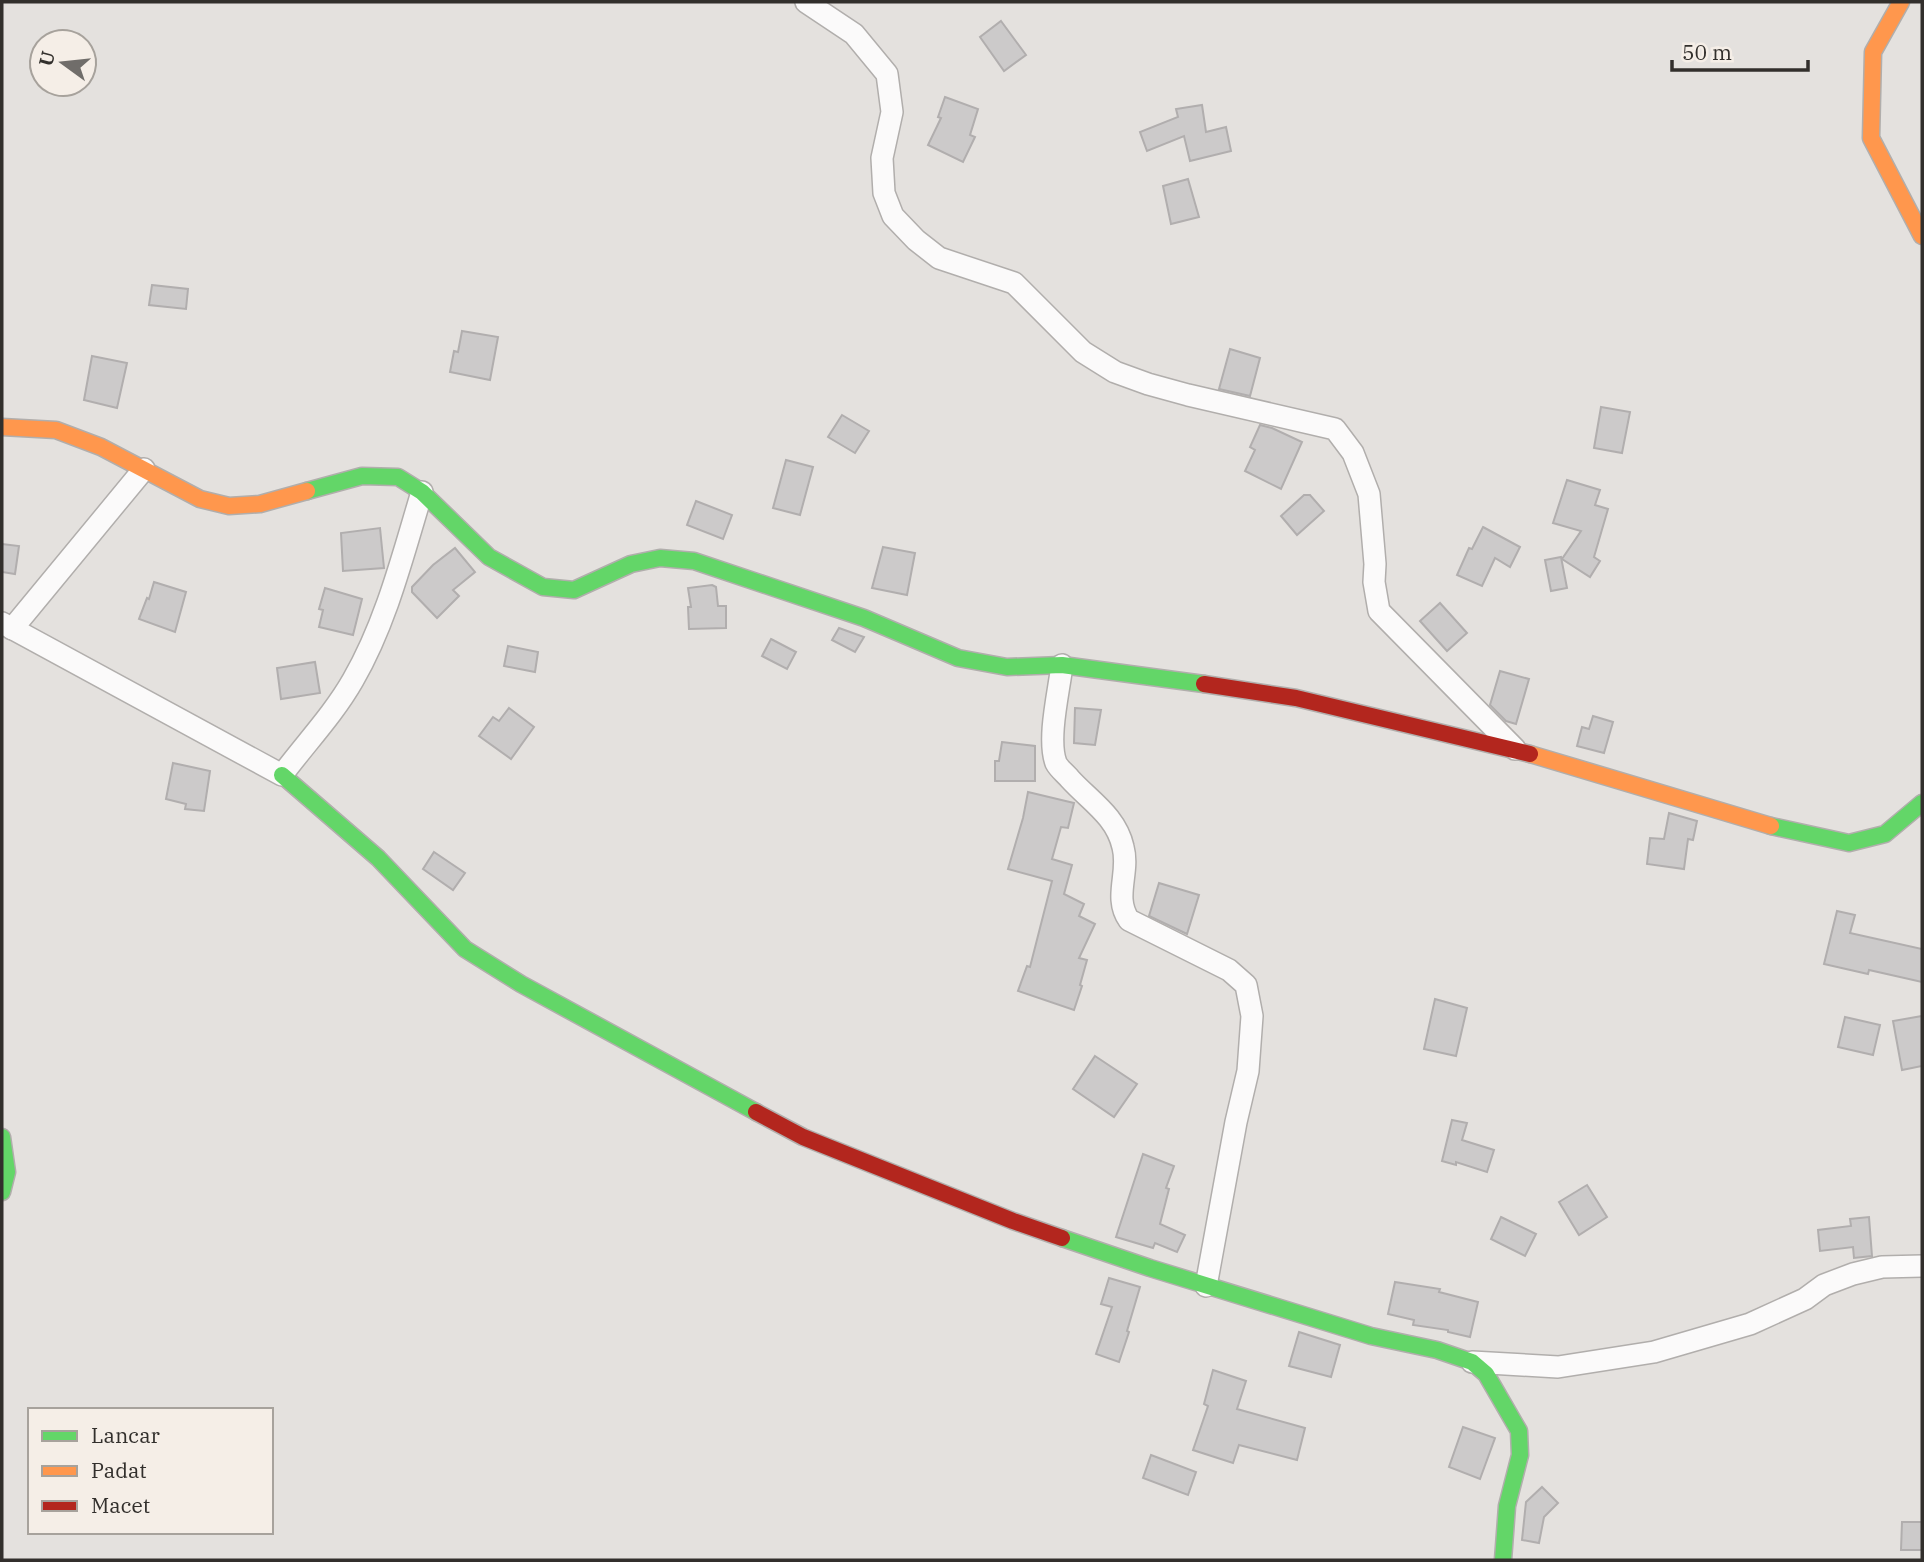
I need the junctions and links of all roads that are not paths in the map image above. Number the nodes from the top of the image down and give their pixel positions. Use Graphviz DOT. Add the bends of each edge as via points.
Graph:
graph roads {
  1 [pos="806,2"];
  2 [pos="1900,2"];
  3 [pos="1922,236"];
  4 [pos="2,428"];
  5 [pos="144,469"];
  6 [pos="422,492"];
  7 [pos="7,626"];
  8 [pos="1062,665"];
  9 [pos="1516,750"];
  10 [pos="282,775"];
  11 [pos="1922,803"];
  12 [pos="2,1137"];
  13 [pos="2,1192"];
  14 [pos="1922,1266"];
  15 [pos="1206,1286"];
  16 [pos="1472,1362"];
  17 [pos="1503,1560"];
  1 -- 9 [label="street" via="855,34 887,74 892,112 882,158 884,193 893,216 916,240 939,258 1014,283 1083,352 1115,372 1188,395 1335,429 1353,453 1369,494 1379,611"];
  2 -- 3 [label="street" via="1873,52 1871,138"];
  4 -- 5 [label="street" via="56,430"];
  5 -- 6 [label="street" via="200,499 229,506 260,504 362,476 398,477"];
  5 -- 7 [label="street"];
  6 -- 8 [label="street" via="489,557 543,587 574,590 631,564 660,558 694,561 864,618 958,658 1007,667"];
  6 -- 10 [label="street" via="384,611 354,680"];
  7 -- 10 [label="street"];
  8 -- 9 [label="street" via="1296,698"];
  8 -- 15 [label="street" via="1053,743 1057,764 1106,813 1123,845 1121,909 1129,920 1229,970 1246,985 1252,1016 1248,1071"];
  9 -- 11 [label="street" via="1763,824 1849,843 1885,834"];
  10 -- 15 [label="street" via="378,858 466,949 521,984 803,1137 1013,1221"];
  12 -- 13 [label="street" via="6,1169"];
  14 -- 16 [label="street" via="1853,1273 1750,1324 1654,1352 1558,1367"];
  15 -- 16 [label="street"];
  16 -- 17 [label="street" via="1486,1374 1519,1431 1520,1455 1507,1506"];
}
